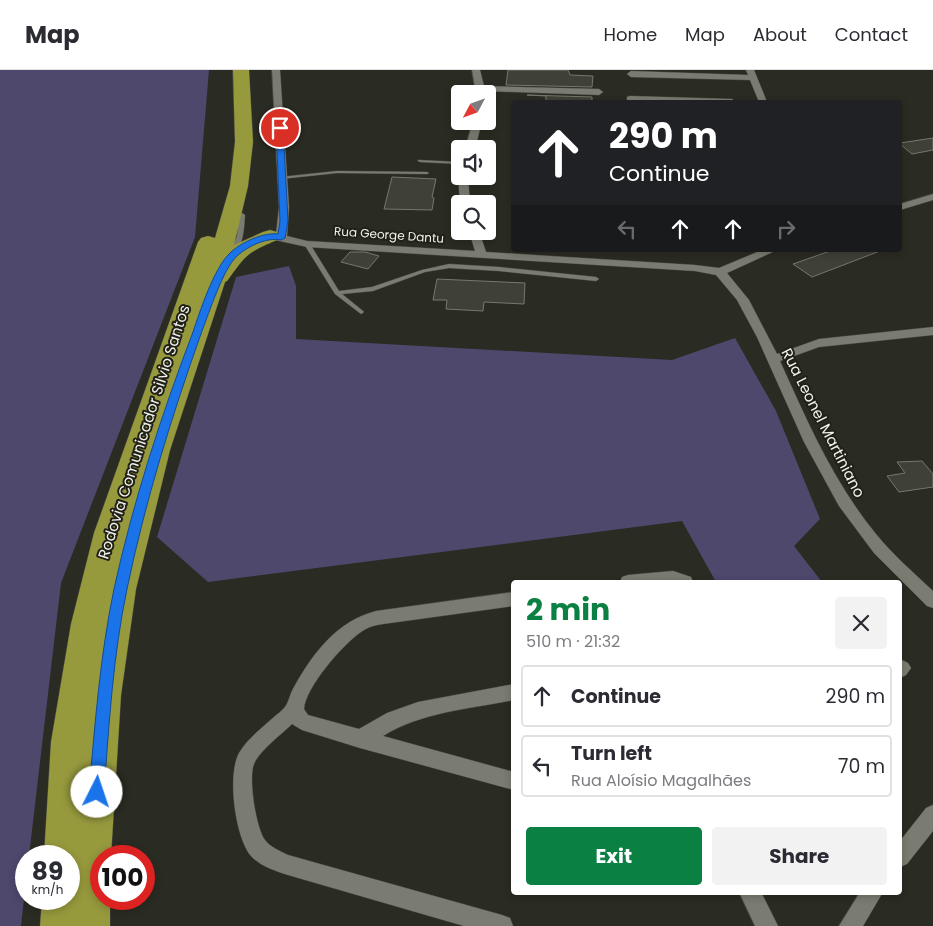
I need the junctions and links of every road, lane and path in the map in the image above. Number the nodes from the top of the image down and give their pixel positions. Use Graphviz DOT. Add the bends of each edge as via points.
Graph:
graph roads {
  1 [pos="228,70"];
  2 [pos="241,70"];
  3 [pos="276,70"];
  4 [pos="476,70"];
  5 [pos="631,74"];
  6 [pos="752,74"];
  7 [pos="479,85"];
  8 [pos="496,90"];
  9 [pos="599,92"];
  10 [pos="630,99"];
  11 [pos="641,100"];
  12 [pos="762,100"];
  13 [pos="420,161"];
  14 [pos="451,163"];
  15 [pos="427,173"];
  16 [pos="281,178"];
  17 [pos="239,186"];
  18 [pos="933,197"];
  19 [pos="902,206"];
  20 [pos="242,215"];
  21 [pos="276,237"];
  22 [pos="476,240"];
  23 [pos="307,244"];
  24 [pos="766,252"];
  25 [pos="480,254"];
  26 [pos="232,255"];
  27 [pos="720,272"];
  28 [pos="596,279"];
  29 [pos="212,291"];
  30 [pos="337,293"];
  31 [pos="361,312"];
  32 [pos="933,331"];
  33 [pos="772,360"];
  34 [pos="650,580"];
  35 [pos="679,580"];
  36 [pos="511,599"];
  37 [pos="933,601"];
  38 [pos="511,693"];
  39 [pos="294,711"];
  40 [pos="360,739"];
  41 [pos="511,780"];
  42 [pos="933,815"];
  43 [pos="63,845"];
  44 [pos="902,854"];
  45 [pos="751,895"];
  46 [pos="872,895"];
  47 [pos="61,910"];
  48 [pos="60,926"];
  49 [pos="90,926"];
  50 [pos="502,926"];
  51 [pos="767,926"];
  52 [pos="850,926"];
  1 -- 43 [label="highway, Rodovia Comunicador Silvio Santos" via="227,144 219,204 108,533 87,624 68,742"];
  2 -- 17 [label="highway, Rodovia Comunicador Silvio Santos" via="244,142"];
  3 -- 16 [label="street"];
  4 -- 7 [label="street"];
  5 -- 6 [label="street"];
  6 -- 12 [label="street"];
  8 -- 9 [label="street"];
  10 -- 11 [label="street"];
  13 -- 14 [label="lane"];
  15 -- 16 [label="lane" via="337,172"];
  16 -- 21 [label="street" via="284,221"];
  17 -- 20 [label="highway"];
  17 -- 29 [label="highway, Rodovia Comunicador Silvio Santos"];
  18 -- 19 [label="street"];
  20 -- 21 [label="highway" via="248,224"];
  20 -- 26 [label="lane" via="240,236"];
  21 -- 23 [label="street, Rua George Dantu"];
  21 -- 26 [label="highway" via="246,246"];
  22 -- 25 [label="street"];
  23 -- 25 [label="street, Rua George Dantu"];
  23 -- 30 [label="lane"];
  24 -- 27 [label="street"];
  25 -- 27 [label="street, Rua George Dantu"];
  26 -- 29 [label="highway"];
  27 -- 33 [label="street, Rua Leonel Martiniano" via="748,311"];
  28 -- 30 [label="lane" via="449,266 373,289"];
  29 -- 49 [label="highway, Rodovia Comunicador Silvio Santos" via="156,450 121,589 104,695 92,850"];
  30 -- 31 [label="lane"];
  32 -- 33 [label="street" via="819,343"];
  33 -- 37 [label="street, Rua Leonel Martiniano" via="841,498 865,531"];
  34 -- 35 [label="street"];
  36 -- 39 [label="street" via="384,617 358,624 342,636 318,664 300,692"];
  38 -- 40 [label="street" via="418,710 394,719"];
  39 -- 40 [label="street" via="302,722"];
  39 -- 50 [label="street" via="246,761 243,780 249,827 258,847 288,865"];
  40 -- 41 [label="street"];
  42 -- 44 [label="street"];
  45 -- 51 [label="street"];
  46 -- 52 [label="street"];
  47 -- 48 [label="highway"];
}
